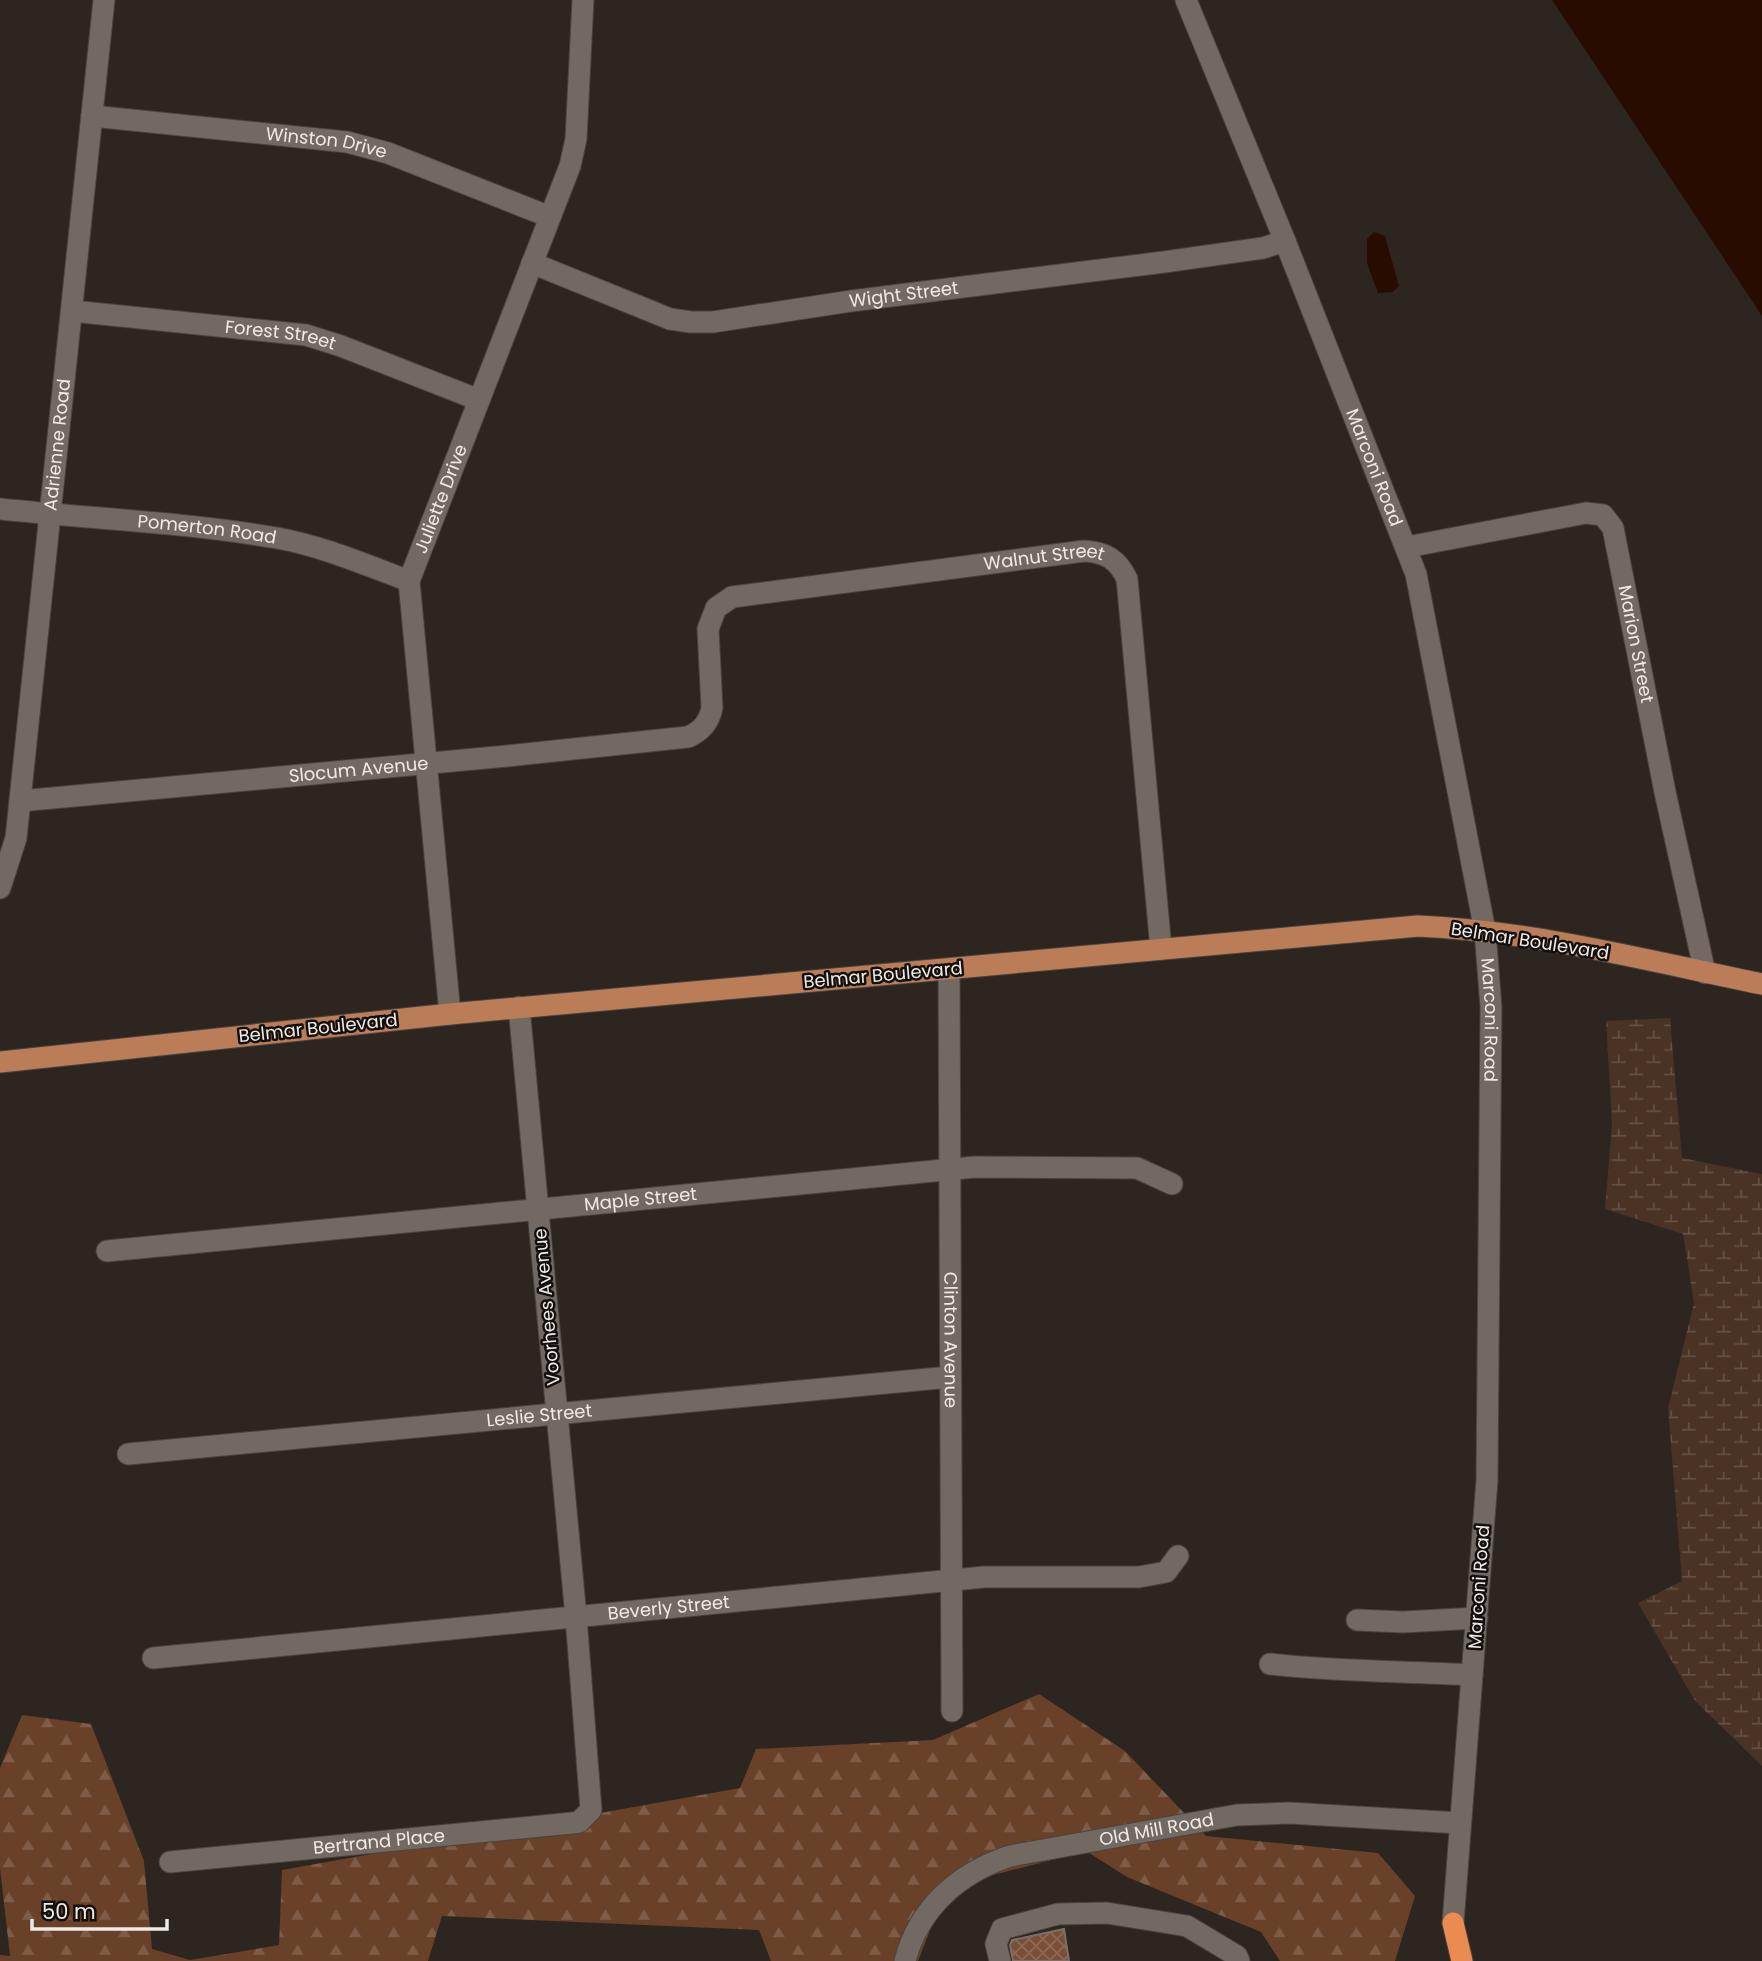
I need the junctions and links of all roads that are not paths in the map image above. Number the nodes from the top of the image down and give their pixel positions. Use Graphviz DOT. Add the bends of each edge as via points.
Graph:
graph roads {
  1 [pos="104,0"];
  2 [pos="583,0"];
  3 [pos="1186,0"];
  4 [pos="92,116"];
  5 [pos="550,217"];
  6 [pos="1285,241"];
  7 [pos="532,263"];
  8 [pos="72,311"];
  9 [pos="479,400"];
  10 [pos="0,509"];
  11 [pos="51,515"];
  12 [pos="1407,547"];
  13 [pos="408,581"];
  14 [pos="696,733"];
  15 [pos="426,763"];
  16 [pos="20,801"];
  17 [pos="0,888"];
  18 [pos="1485,931"];
  19 [pos="1161,949"];
  20 [pos="949,969"];
  21 [pos="1705,972"];
  22 [pos="1762,984"];
  23 [pos="519,1007"];
  24 [pos="450,1014"];
  25 [pos="0,1062"];
  26 [pos="951,1169"];
  27 [pos="1172,1184"];
  28 [pos="538,1209"];
  29 [pos="107,1251"];
  30 [pos="950,1377"];
  31 [pos="556,1413"];
  32 [pos="128,1454"];
  33 [pos="1178,1556"];
  34 [pos="952,1580"];
  35 [pos="576,1617"];
  36 [pos="1477,1618"];
  37 [pos="1357,1620"];
  38 [pos="153,1658"];
  39 [pos="1270,1664"];
  40 [pos="1472,1675"];
  41 [pos="953,1711"];
  42 [pos="588,1815"];
  43 [pos="1460,1823"];
  44 [pos="170,1862"];
  45 [pos="1453,1923"];
  46 [pos="905,1961"];
  47 [pos="1000,1961"];
  48 [pos="1239,1961"];
  49 [pos="1448,1961"];
  50 [pos="1462,1961"];
  1 -- 4 [label="street, Adrienne Road"];
  2 -- 5 [label="street, Juliette Drive" via="576,139"];
  3 -- 6 [label="street, Marconi Road"];
  4 -- 5 [label="street, Winston Drive" via="347,142 388,153"];
  4 -- 8 [label="street, Adrienne Road"];
  5 -- 7 [label="street, Juliette Drive"];
  6 -- 7 [label="street, Wight Street" via="1164,262 702,322 646,311"];
  6 -- 12 [label="street, Marconi Road"];
  7 -- 9 [label="street, Juliette Drive"];
  8 -- 9 [label="street, Forest Street" via="306,335"];
  8 -- 11 [label="street, Adrienne Road"];
  9 -- 13 [label="street, Juliette Drive"];
  10 -- 11 [label="street, Pomerton Road"];
  11 -- 13 [label="street, Pomerton Road" via="278,538"];
  11 -- 16 [label="street, Adrienne Road"];
  12 -- 18 [label="street, Marconi Road" via="1422,600"];
  12 -- 21 [label="street, Marion Street" via="1586,513 1603,515 1614,528"];
  13 -- 15 [label="street, Juliette Drive"];
  14 -- 15 [label="street, Slocum Avenue"];
  14 -- 19 [label="street, Walnut Street" via="706,725 712,708 708,629 716,608 732,597 1084,551 1108,556 1128,579"];
  15 -- 16 [label="street, Slocum Avenue"];
  15 -- 24 [label="street, Juliette Drive"];
  16 -- 17 [label="street, Adrienne Road" via="16,838"];
  18 -- 19 [label="main road, Belmar Boulevard" via="1418,926"];
  18 -- 21 [label="main road, Belmar Boulevard"];
  18 -- 36 [label="street, Marconi Road" via="1491,1007 1488,1432"];
  19 -- 20 [label="main road, Belmar Boulevard"];
  20 -- 23 [label="main road, Belmar Boulevard"];
  20 -- 26 [label="street, Clinton Avenue"];
  21 -- 22 [label="main road, Belmar Boulevard"];
  23 -- 24 [label="main road, Belmar Boulevard"];
  23 -- 28 [label="street, Voorhees Avenue"];
  24 -- 25 [label="main road, Belmar Boulevard"];
  26 -- 27 [label="street, Maple Street" via="1137,1168"];
  26 -- 28 [label="street, Maple Street"];
  26 -- 30 [label="street, Clinton Avenue"];
  28 -- 29 [label="street, Maple Street"];
  28 -- 31 [label="street, Voorhees Avenue"];
  30 -- 31 [label="street, Leslie Street"];
  30 -- 34 [label="street, Clinton Avenue"];
  31 -- 32 [label="street, Leslie Street"];
  31 -- 35 [label="street, Voorhees Avenue"];
  33 -- 34 [label="street, Beverly Street" via="1166,1572 1139,1577"];
  34 -- 35 [label="street, Beverly Street"];
  34 -- 41 [label="street, Clinton Avenue"];
  35 -- 38 [label="street, Beverly Street"];
  35 -- 42 [label="street, Voorhees Avenue" via="592,1803"];
  36 -- 37 [label="street"];
  36 -- 40 [label="street, Marconi Road"];
  39 -- 40 [label="street"];
  40 -- 43 [label="street, Marconi Road"];
  42 -- 44 [label="street, Bertrand Place" via="572,1823"];
  43 -- 45 [label="street, Marconi Road"];
  43 -- 46 [label="street, Old Mill Road" via="1290,1813 1237,1815 1010,1856 968,1874 942,1895 920,1925"];
  45 -- 49 [label="highway"];
  45 -- 50 [label="highway"];
  47 -- 48 [label="street" via="996,1944 1002,1929 1058,1914 1107,1913 1187,1926"];
}
